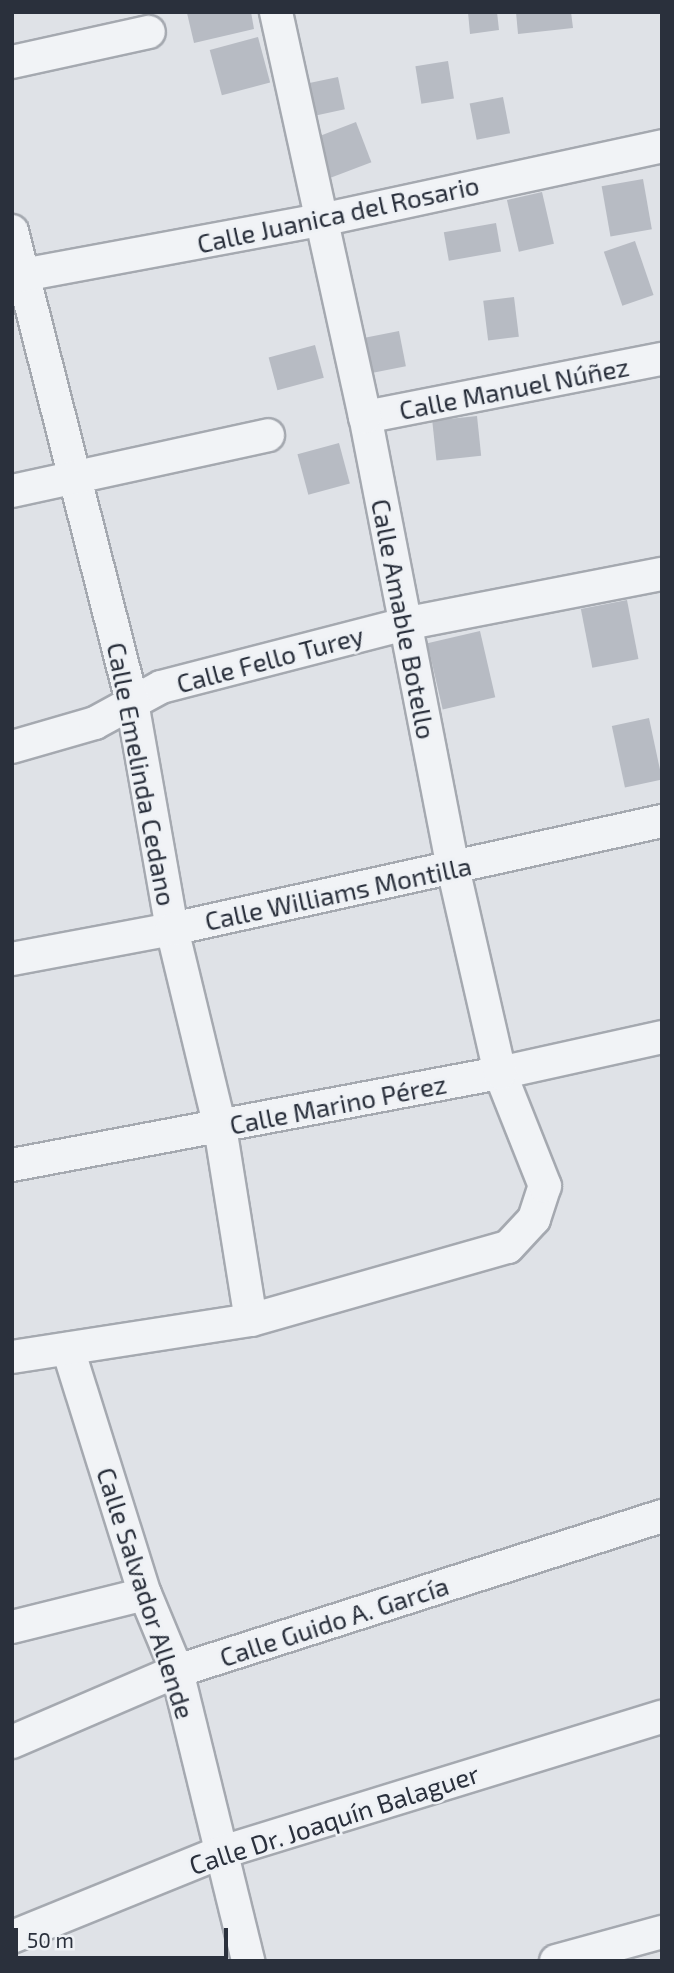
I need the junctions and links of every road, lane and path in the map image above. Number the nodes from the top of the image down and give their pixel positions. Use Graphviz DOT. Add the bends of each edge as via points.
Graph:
graph roads {
  1 [pos="276,12"];
  2 [pos="149,32"];
  3 [pos="12,62"];
  4 [pos="662,146"];
  5 [pos="321,220"];
  6 [pos="12,231"];
  7 [pos="18,276"];
  8 [pos="662,359"];
  9 [pos="365,417"];
  10 [pos="268,435"];
  11 [pos="77,480"];
  12 [pos="12,491"];
  13 [pos="662,574"];
  14 [pos="404,624"];
  15 [pos="132,702"];
  16 [pos="12,747"];
  17 [pos="662,821"];
  18 [pos="453,869"];
  19 [pos="172,929"];
  20 [pos="12,959"];
  21 [pos="662,1037"];
  22 [pos="500,1073"];
  23 [pos="220,1127"];
  24 [pos="12,1165"];
  25 [pos="251,1320"];
  26 [pos="68,1349"];
  27 [pos="12,1357"];
  28 [pos="662,1516"];
  29 [pos="145,1594"];
  30 [pos="12,1627"];
  31 [pos="177,1671"];
  32 [pos="662,1717"];
  33 [pos="12,1742"];
  34 [pos="219,1853"];
  35 [pos="662,1933"];
  36 [pos="12,1937"];
  37 [pos="248,1961"];
  38 [pos="556,1961"];
  1 -- 5 [label="street, Calle Amable Botello"];
  2 -- 3 [label="street"];
  4 -- 5 [label="street, Calle Juanica del Rosario"];
  5 -- 7 [label="street, Calle Juanica del Rosario"];
  5 -- 9 [label="street, Calle Amable Botello"];
  6 -- 7 [label="street, Calle Emelinda Cedano"];
  7 -- 11 [label="street, Calle Emelinda Cedano"];
  8 -- 9 [label="street, Calle Manuel Núñez"];
  9 -- 14 [label="street, Calle Amable Botello"];
  10 -- 11 [label="street"];
  11 -- 12 [label="street"];
  11 -- 15 [label="street, Calle Emelinda Cedano"];
  13 -- 14 [label="street, Calle Fello Turey"];
  14 -- 15 [label="street, Calle Fello Turey" via="161,687"];
  14 -- 18 [label="street, Calle Amable Botello"];
  15 -- 16 [label="street, Calle Fello Turey" via="95,723"];
  15 -- 19 [label="street, Calle Emelinda Cedano"];
  17 -- 18 [label="street, Calle Williams Montilla"];
  18 -- 19 [label="street, Calle Williams Montilla"];
  18 -- 22 [label="street, Calle Amable Botello"];
  19 -- 20 [label="street, Calle Williams Montilla"];
  19 -- 23 [label="street, Calle Emelinda Cedano"];
  21 -- 22 [label="street, Calle Marino Pérez"];
  22 -- 23 [label="street, Calle Marino Pérez"];
  22 -- 25 [label="street, Calle Amable Botello" via="545,1186 534,1219 508,1247"];
  23 -- 24 [label="street, Calle Marino Pérez"];
  23 -- 25 [label="street, Calle Emelinda Cedano"];
  25 -- 26 [label="street"];
  26 -- 27 [label="street"];
  26 -- 29 [label="street, Calle Salvador Allende"];
  28 -- 31 [label="street, Calle Guido A. García"];
  29 -- 30 [label="street"];
  29 -- 31 [label="street, Calle Salvador Allende"];
  31 -- 33 [label="street, Calle Guido A. García"];
  31 -- 34 [label="street, Calle Salvador Allende"];
  32 -- 34 [label="street, Calle Dr. Joaquín Balaguer"];
  34 -- 36 [label="street, Calle Dr. Joaquín Balaguer"];
  34 -- 37 [label="street, Calle Salvador Allende"];
  35 -- 38 [label="street"];
}
